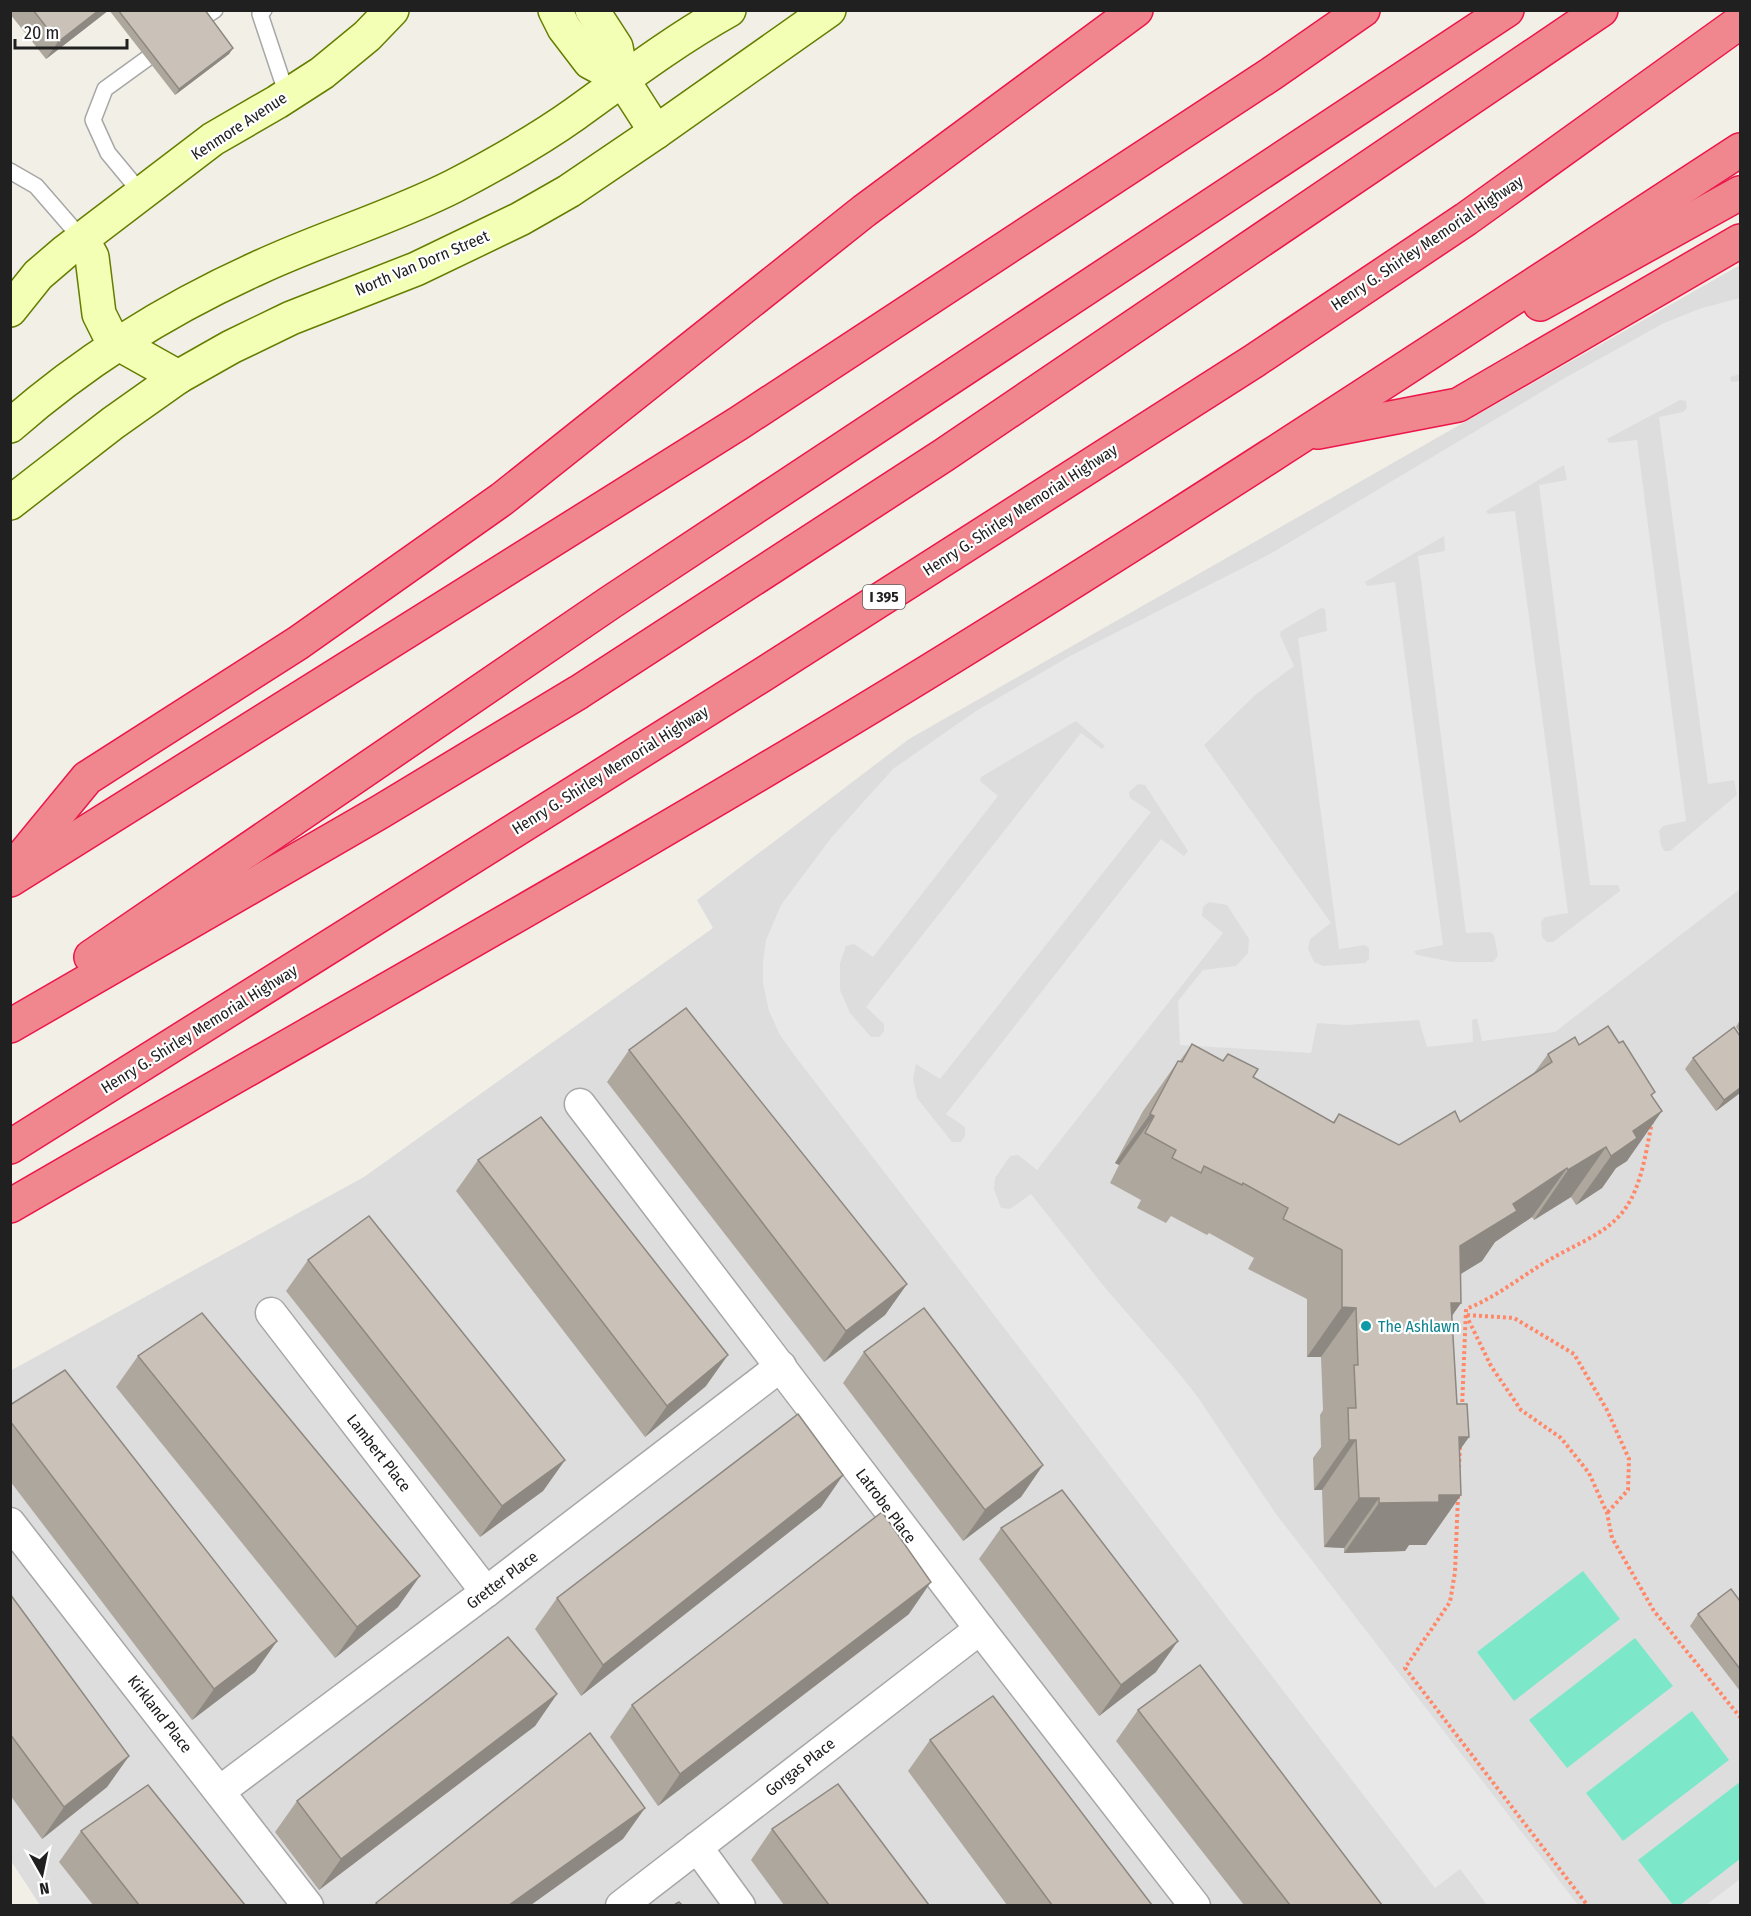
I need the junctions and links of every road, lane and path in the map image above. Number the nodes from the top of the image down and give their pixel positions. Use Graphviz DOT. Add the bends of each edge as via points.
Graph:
graph roads {
  1 [pos="215,10"];
  2 [pos="392,10"];
  3 [pos="555,10"];
  4 [pos="592,10"];
  5 [pos="729,10"];
  6 [pos="829,10"];
  7 [pos="1136,10"];
  8 [pos="1363,10"];
  9 [pos="1601,10"];
  10 [pos="260,12"];
  11 [pos="1501,15"];
  12 [pos="1740,22"];
  13 [pos="622,79"];
  14 [pos="288,95"];
  15 [pos="656,132"];
  16 [pos="1740,150"];
  17 [pos="10,171"];
  18 [pos="142,194"];
  19 [pos="1740,194"];
  20 [pos="82,239"];
  21 [pos="1740,241"];
  22 [pos="10,310"];
  23 [pos="118,345"];
  24 [pos="178,378"];
  25 [pos="10,426"];
  26 [pos="1302,435"];
  27 [pos="10,503"];
  28 [pos="10,871"];
  29 [pos="10,880"];
  30 [pos="10,1012"];
  31 [pos="10,1026"];
  32 [pos="580,1104"];
  33 [pos="1652,1122"];
  34 [pos="10,1147"];
  35 [pos="10,1206"];
  36 [pos="271,1313"];
  37 [pos="1466,1315"];
  38 [pos="781,1366"];
  39 [pos="1461,1420"];
  40 [pos="1460,1443"];
  41 [pos="1459,1478"];
  42 [pos="1458,1490"];
  43 [pos="1607,1514"];
  44 [pos="10,1523"];
  45 [pos="486,1592"];
  46 [pos="980,1629"];
  47 [pos="1740,1717"];
  48 [pos="220,1791"];
  49 [pos="697,1847"];
  50 [pos="308,1905"];
  51 [pos="621,1905"];
  52 [pos="740,1905"];
  53 [pos="1195,1905"];
  54 [pos="1588,1905"];
  1 -- 18 [label="lane" via="105,89 93,120 108,153"];
  2 -- 14 [label="main road, Kenmore Avenue" via="322,73"];
  3 -- 13 [label="main road" via="590,62"];
  4 -- 13 [label="main road" via="616,47"];
  5 -- 13 [label="main road"];
  6 -- 15 [label="main road, North Van Dorn Street"];
  7 -- 28 [label="highway" via="864,211 502,499 298,642 87,778"];
  8 -- 29 [label="highway" via="739,423"];
  9 -- 31 [label="highway" via="945,455 579,692"];
  10 -- 14 [label="lane"];
  11 -- 30 [label="highway" via="621,595"];
  12 -- 34 [label="highway, Henry G. Shirley Memorial Highway / I 395" via="1466,219 1263,354 759,677"];
  13 -- 15 [label="main road"];
  13 -- 23 [label="main road" via="514,154 452,187 257,268 194,299"];
  14 -- 18 [label="main road, Kenmore Avenue" via="213,139"];
  15 -- 24 [label="main road, North Van Dorn Street" via="520,219 416,269 291,318"];
  16 -- 26 [label="highway"];
  17 -- 20 [label="lane" via="36,186"];
  18 -- 20 [label="main road, Kenmore Avenue"];
  19 -- 26 [label="highway"];
  20 -- 22 [label="main road, Kenmore Avenue" via="38,275"];
  20 -- 23 [label="main road" via="92,257 99,314"];
  21 -- 26 [label="highway" via="1458,405"];
  23 -- 24 [label="main road"];
  23 -- 25 [label="main road"];
  24 -- 27 [label="main road, North Van Dorn Street"];
  26 -- 35 [label="highway" via="952,657 548,899"];
  32 -- 38 [label="street, Latrobe Place"];
  33 -- 37 [label="path" via="1641,1174 1625,1210 1603,1231 1547,1261 1493,1298 1466,1310"];
  36 -- 45 [label="street, Lambert Place"];
  37 -- 39 [label="path"];
  37 -- 43 [label="path" via="1491,1366 1521,1410 1561,1438 1589,1473"];
  37 -- 43 [label="path" via="1514,1318 1574,1354 1607,1410 1629,1459 1628,1490"];
  38 -- 45 [label="street, Gretter Place"];
  38 -- 46 [label="street, Latrobe Place"];
  40 -- 41 [label="path"];
  42 -- 54 [label="path" via="1450,1602 1405,1668"];
  43 -- 47 [label="path" via="1612,1538 1654,1611"];
  44 -- 48 [label="street, Kirkland Place"];
  45 -- 48 [label="street, Gretter Place"];
  46 -- 49 [label="street, Gorgas Place"];
  46 -- 53 [label="street, Latrobe Place"];
  48 -- 50 [label="street, Kirkland Place"];
  49 -- 51 [label="street, Gorgas Place"];
  49 -- 52 [label="street"];
}
